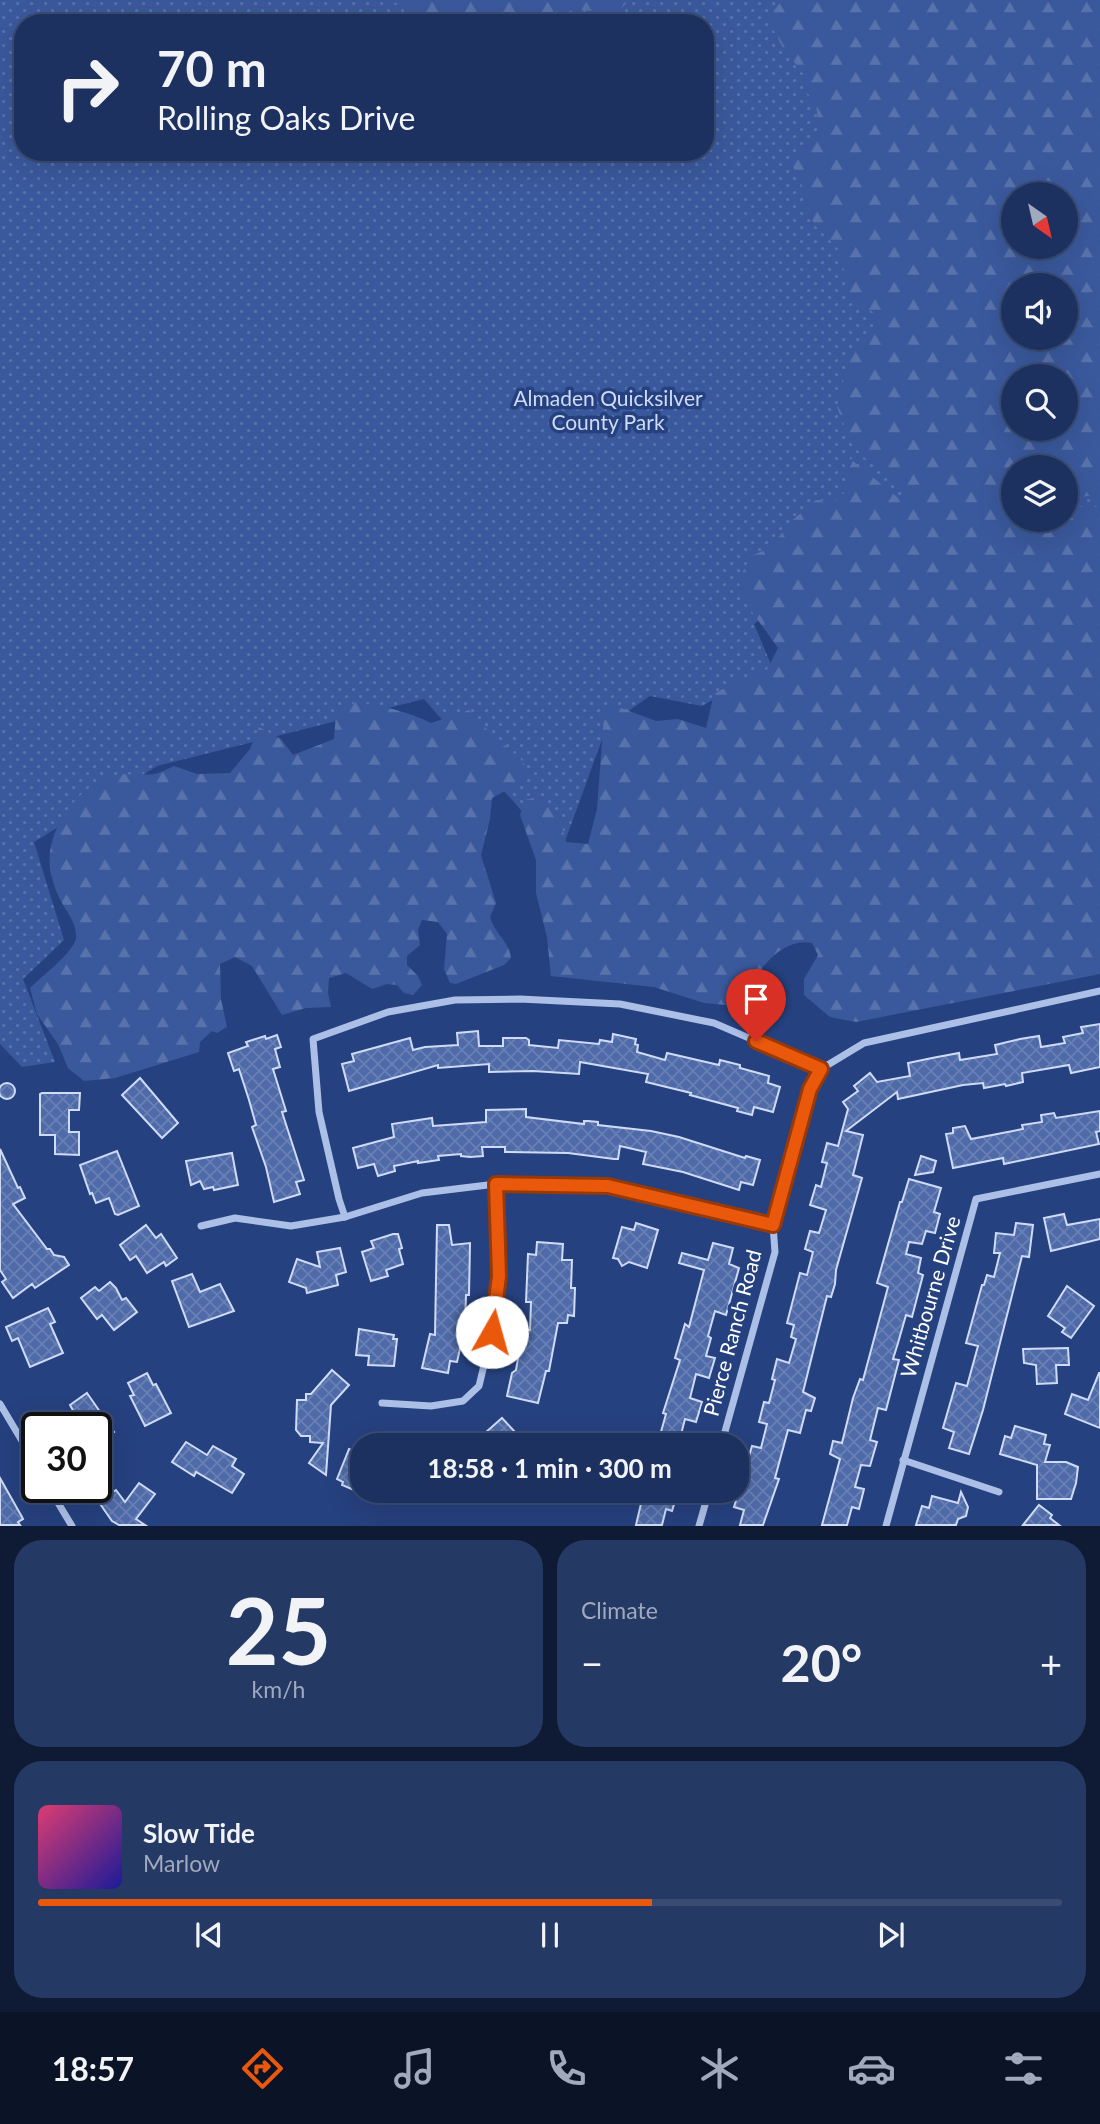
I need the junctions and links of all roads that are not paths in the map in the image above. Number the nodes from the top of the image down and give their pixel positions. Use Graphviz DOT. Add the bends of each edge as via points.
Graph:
graph roads {
  1 [pos="1100,991"];
  2 [pos="821,1069"];
  3 [pos="1100,1174"];
  4 [pos="496,1184"];
  5 [pos="345,1217"];
  6 [pos="773,1225"];
  7 [pos="201,1226"];
  8 [pos="0,1404"];
  9 [pos="382,1404"];
  10 [pos="725,1433"];
  11 [pos="21,1439"];
  12 [pos="904,1460"];
  13 [pos="999,1492"];
  14 [pos="58,1503"];
  15 [pos="705,1503"];
  16 [pos="72,1525"];
  17 [pos="699,1525"];
  18 [pos="886,1525"];
  1 -- 2 [label="street" via="864,1042"];
  2 -- 5 [label="street" via="713,1023 620,1004 455,1000 388,1012 313,1039 318,1112"];
  2 -- 6 [label="street, Pierce Ranch Road" via="810,1089"];
  3 -- 12 [label="street, Whitbourne Drive" via="976,1199"];
  4 -- 5 [label="street" via="422,1193"];
  4 -- 6 [label="street" via="608,1186"];
  4 -- 9 [label="street" via="499,1276 479,1386 463,1401 431,1406"];
  5 -- 7 [label="street" via="291,1226 235,1218"];
  6 -- 10 [label="street, Pierce Ranch Road" via="775,1252"];
  8 -- 11 [label="street"];
  12 -- 13 [label="street"];
  12 -- 18 [label="street, Whitbourne Drive"];
  14 -- 16 [label="street"];
  15 -- 17 [label="street"];
}
